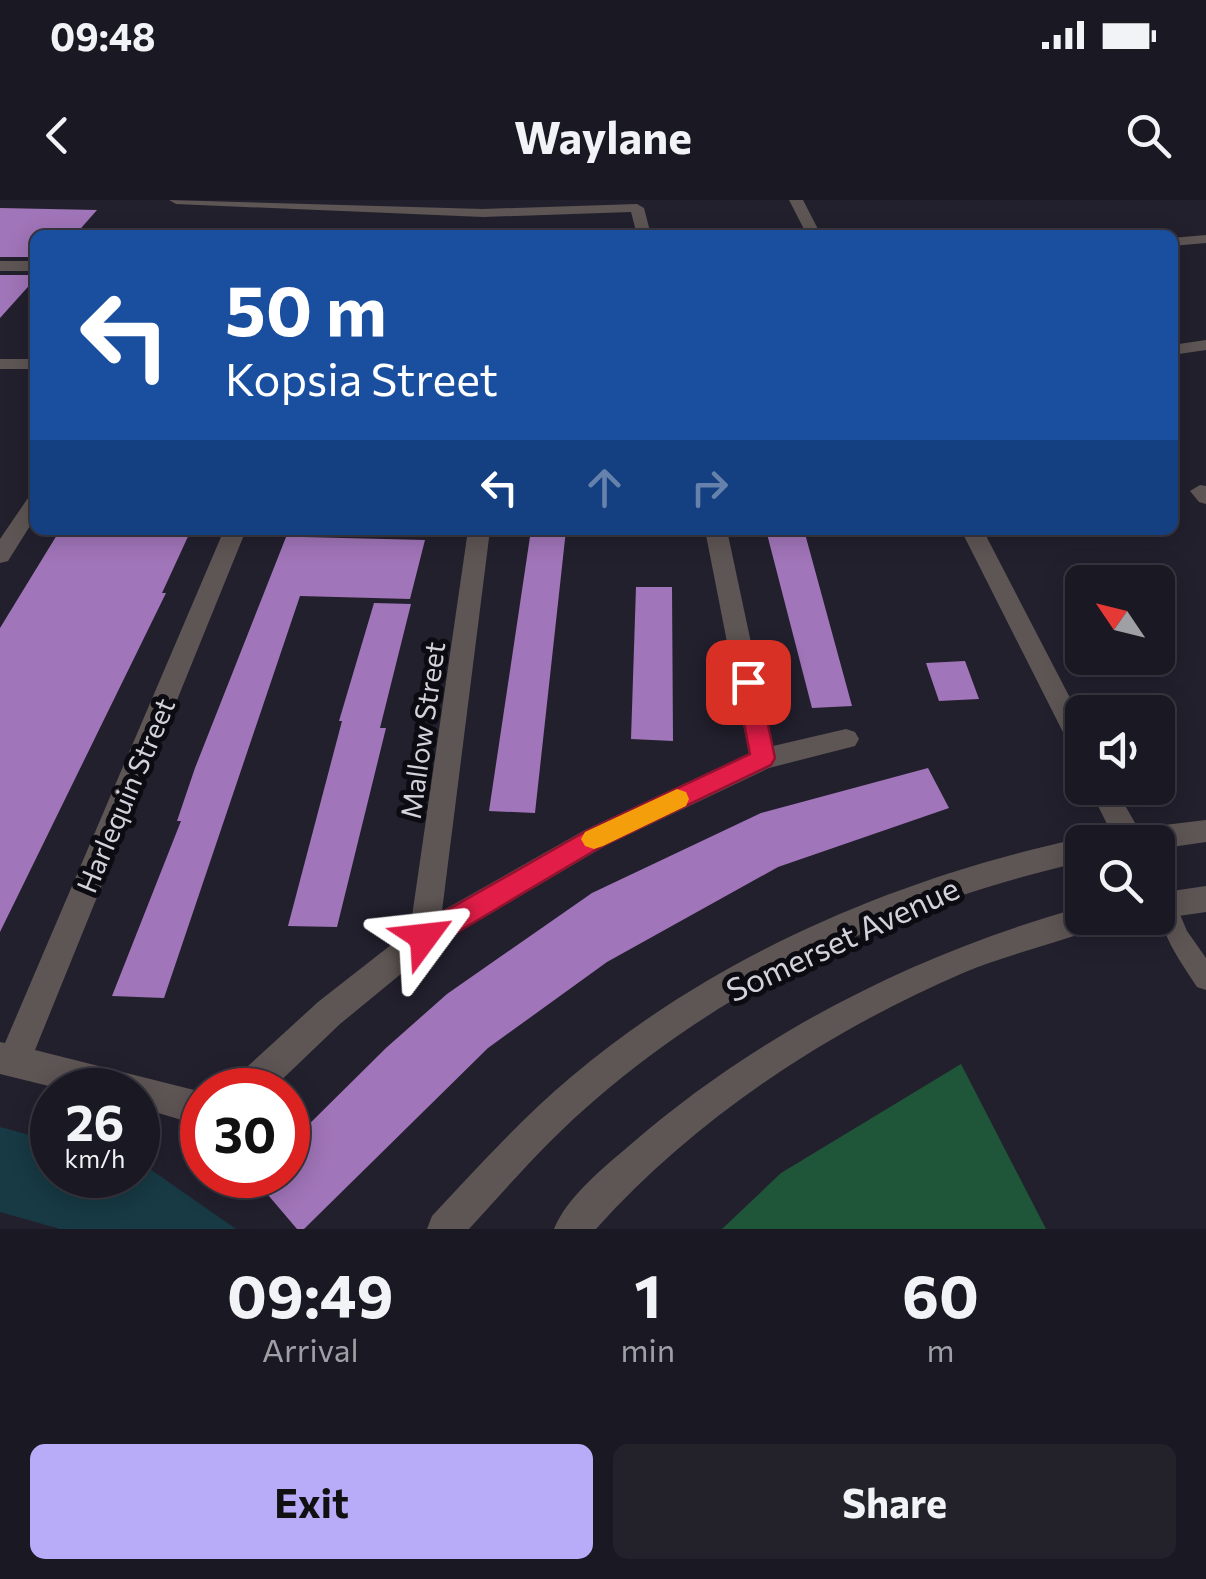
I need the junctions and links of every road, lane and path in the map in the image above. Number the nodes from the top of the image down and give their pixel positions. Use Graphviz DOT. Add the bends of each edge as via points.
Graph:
graph roads {
  1 [pos="176,200"];
  2 [pos="796,200"];
  3 [pos="643,230"];
  4 [pos="811,230"];
  5 [pos="1206,239"];
  6 [pos="1178,241"];
  7 [pos="0,266"];
  8 [pos="30,266"];
  9 [pos="1206,345"];
  10 [pos="1178,349"];
  11 [pos="0,364"];
  12 [pos="30,364"];
  13 [pos="1206,490"];
  14 [pos="1206,498"];
  15 [pos="30,510"];
  16 [pos="234,535"];
  17 [pos="478,535"];
  18 [pos="717,535"];
  19 [pos="975,535"];
  20 [pos="0,556"];
  21 [pos="1065,712"];
  22 [pos="846,739"];
  23 [pos="763,758"];
  24 [pos="1206,831"];
  25 [pos="1175,835"];
  26 [pos="1065,854"];
  27 [pos="1206,899"];
  28 [pos="1175,900"];
  29 [pos="1065,926"];
  30 [pos="1175,931"];
  31 [pos="424,937"];
  32 [pos="1206,979"];
  33 [pos="8,1059"];
  34 [pos="44,1068"];
  35 [pos="271,1068"];
  36 [pos="445,1229"];
  37 [pos="572,1229"];
  1 -- 3 [label="street" via="483,213 637,208"];
  2 -- 4 [label="street"];
  5 -- 6 [label="street"];
  7 -- 8 [label="street"];
  9 -- 10 [label="street"];
  11 -- 12 [label="street"];
  13 -- 14 [label="street" via="1200,491"];
  15 -- 20 [label="street"];
  16 -- 33 [label="street, Harlequin Street"];
  17 -- 31 [label="street, Mallow Street"];
  18 -- 23 [label="street"];
  19 -- 21 [label="street"];
  22 -- 23 [label="street"];
  23 -- 31 [label="street" via="595,838"];
  24 -- 25 [label="street"];
  26 -- 36 [label="street, Somerset Avenue" via="981,873 748,975 607,1069"];
  27 -- 28 [label="street"];
  29 -- 37 [label="street" via="976,956 831,1024 660,1138"];
  30 -- 32 [label="lane"];
  31 -- 35 [label="street"];
  33 -- 34 [label="street"];
}
